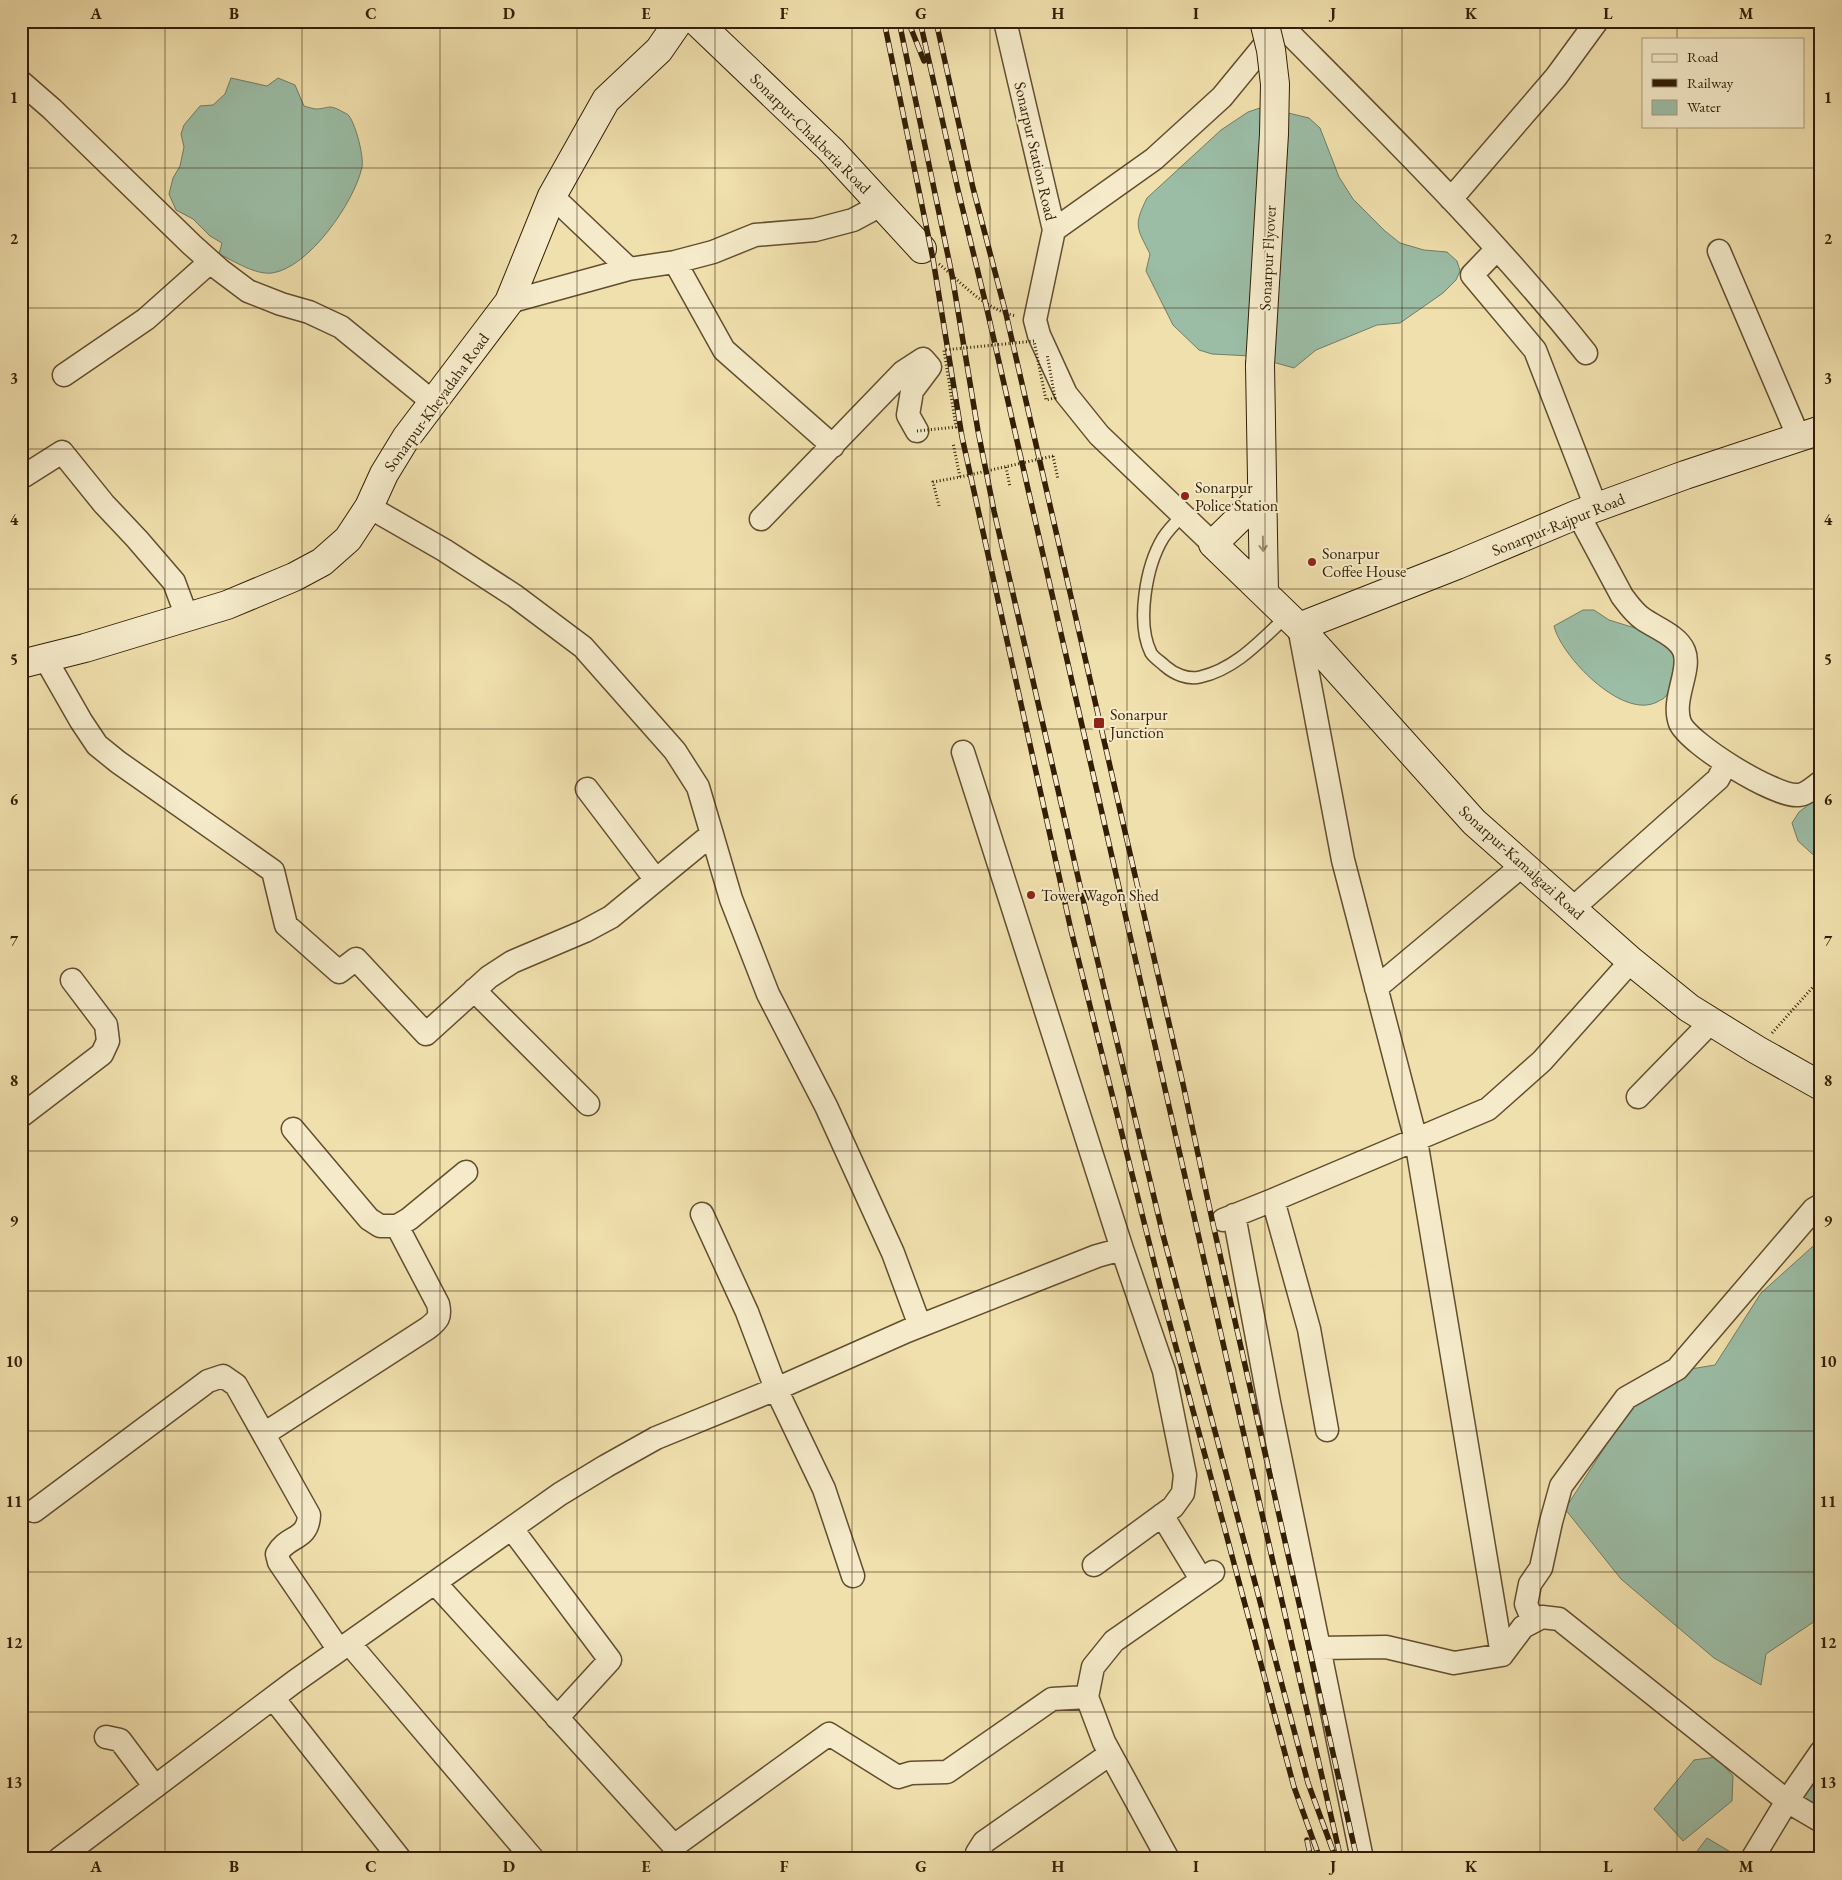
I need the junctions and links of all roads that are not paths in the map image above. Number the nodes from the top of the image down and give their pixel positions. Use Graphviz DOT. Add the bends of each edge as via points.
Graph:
graph roads {
  1 [pos="679,21"];
  2 [pos="696,21"];
  3 [pos="1006,21"];
  4 [pos="1597,21"];
  5 [pos="1276,22"];
  6 [pos="21,82"];
  7 [pos="552,196"];
  8 [pos="1452,199"];
  9 [pos="881,205"];
  10 [pos="1054,230"];
  11 [pos="922,249"];
  12 [pos="1497,249"];
  13 [pos="1719,251"];
  14 [pos="210,262"];
  15 [pos="675,262"];
  16 [pos="629,269"];
  17 [pos="509,302"];
  18 [pos="1586,353"];
  19 [pos="64,376"];
  20 [pos="434,403"];
  21 [pos="917,432"];
  22 [pos="1810,434"];
  23 [pos="833,446"];
  24 [pos="21,474"];
  25 [pos="1262,496"];
  26 [pos="369,507"];
  27 [pos="1587,510"];
  28 [pos="1183,515"];
  29 [pos="761,519"];
  30 [pos="1213,544"];
  31 [pos="1264,592"];
  32 [pos="187,617"];
  33 [pos="1293,622"];
  34 [pos="33,661"];
  35 [pos="963,752"];
  36 [pos="1726,764"];
  37 [pos="1821,782"];
  38 [pos="587,789"];
  39 [pos="712,834"];
  40 [pos="1522,865"];
  41 [pos="656,880"];
  42 [pos="1572,909"];
  43 [pos="1631,961"];
  44 [pos="72,980"];
  45 [pos="1376,988"];
  46 [pos="474,990"];
  47 [pos="1711,1022"];
  48 [pos="1821,1086"];
  49 [pos="1638,1097"];
  50 [pos="588,1104"];
  51 [pos="21,1116"];
  52 [pos="293,1129"];
  53 [pos="1416,1140"];
  54 [pos="466,1172"];
  55 [pos="1273,1200"];
  56 [pos="1821,1205"];
  57 [pos="702,1214"];
  58 [pos="397,1226"];
  59 [pos="1122,1249"];
  60 [pos="920,1326"];
  61 [pos="776,1388"];
  62 [pos="1327,1430"];
  63 [pos="264,1434"];
  64 [pos="34,1511"];
  65 [pos="1162,1515"];
  66 [pos="512,1529"];
  67 [pos="1094,1565"];
  68 [pos="853,1576"];
  69 [pos="435,1583"];
  70 [pos="1533,1622"];
  71 [pos="344,1646"];
  72 [pos="1319,1648"];
  73 [pos="1502,1655"];
  74 [pos="1087,1697"];
  75 [pos="273,1698"];
  76 [pos="558,1718"];
  77 [pos="106,1737"];
  78 [pos="1821,1752"];
  79 [pos="1110,1754"];
  80 [pos="155,1787"];
  81 [pos="1787,1801"];
  82 [pos="1821,1821"];
  83 [pos="71,1855"];
  84 [pos="400,1859"];
  85 [pos="533,1859"];
  86 [pos="978,1859"];
  87 [pos="1168,1859"];
  88 [pos="1362,1859"];
  89 [pos="1752,1859"];
  1 -- 7 [label="main road, Sonarpur-Kheyadaha Road" via="659,50 606,100"];
  2 -- 9 [label="main road, Sonarpur-Chakberia Road" via="831,150"];
  3 -- 10 [label="street, Sonarpur Station Road"];
  4 -- 8 [label="street" via="1556,76"];
  5 -- 8 [label="street"];
  5 -- 10 [label="street" via="1222,96 1154,159"];
  5 -- 25 [label="main road, Sonarpur Flyover, bridge" via="1271,50 1275,84 1274,134 1260,365"];
  6 -- 14 [label="street"];
  7 -- 16 [label="street"];
  7 -- 17 [label="main road, Sonarpur-Kheyadaha Road"];
  8 -- 12 [label="street"];
  9 -- 11 [label="main road, Sonarpur-Chakberia Road"];
  9 -- 15 [label="street" via="853,220 815,230 755,235 713,252"];
  10 -- 28 [label="street, Sonarpur Station Road" via="1035,320 1047,354 1066,394 1099,435"];
  12 -- 18 [label="street"];
  12 -- 27 [label="street" via="1472,275 1535,350"];
  13 -- 22 [label="street"];
  14 -- 19 [label="street" via="146,319"];
  14 -- 20 [label="street" via="248,291 341,327"];
  15 -- 16 [label="street"];
  15 -- 23 [label="street" via="724,350"];
  16 -- 17 [label="street"];
  17 -- 20 [label="main road, Sonarpur-Kheyadaha Road"];
  20 -- 26 [label="main road, Sonarpur-Kheyadaha Road" via="406,438"];
  21 -- 23 [label="street" via="908,415 912,391 930,367 923,360 903,372"];
  22 -- 27 [label="main road, Sonarpur-Rajpur Road"];
  23 -- 29 [label="street"];
  24 -- 32 [label="street" via="24,476 62,452 174,582"];
  25 -- 30 [label="main road"];
  25 -- 31 [label="main road, Sonarpur Flyover, one-way"];
  26 -- 32 [label="main road, Sonarpur-Kheyadaha Road" via="348,539 322,562 227,605"];
  26 -- 39 [label="street" via="444,550 584,647 675,751 698,788"];
  27 -- 33 [label="main road, Sonarpur-Rajpur Road" via="1457,565"];
  27 -- 36 [label="street" via="1622,596 1641,617 1678,642 1685,652 1686,662 1677,704 1686,734"];
  28 -- 30 [label="street, Sonarpur Station Road"];
  28 -- 33 [label="lane" via="1163,537 1148,578 1144,628 1152,654 1175,673 1199,678 1240,659"];
  30 -- 31 [label="main road"];
  31 -- 33 [label="main road, Sonarpur-Kamalgazi Road"];
  32 -- 34 [label="main road, Sonarpur-Kheyadaha Road"];
  33 -- 40 [label="main road, Sonarpur-Kamalgazi Road" via="1474,822"];
  33 -- 45 [label="street" via="1343,860"];
  34 -- 46 [label="street" via="96,744 273,872 286,925 338,972 356,959 426,1034"];
  35 -- 59 [label="street"];
  36 -- 37 [label="street" via="1786,794 1800,796"];
  36 -- 42 [label="street" via="1718,779"];
  38 -- 41 [label="street"];
  39 -- 41 [label="street"];
  39 -- 60 [label="street" via="731,900 768,994 826,1106 893,1253"];
  40 -- 42 [label="main road, Sonarpur-Kamalgazi Road"];
  40 -- 45 [label="street"];
  41 -- 46 [label="street" via="611,917 512,962"];
  42 -- 43 [label="main road, Sonarpur-Kamalgazi Road"];
  43 -- 47 [label="main road, Sonarpur-Kamalgazi Road"];
  43 -- 53 [label="street" via="1542,1061 1488,1109"];
  44 -- 51 [label="street" via="106,1025 108,1041 102,1054"];
  45 -- 53 [label="street"];
  46 -- 50 [label="street"];
  47 -- 48 [label="main road, Sonarpur-Kamalgazi Road"];
  47 -- 49 [label="street"];
  52 -- 58 [label="street" via="369,1219 380,1226"];
  53 -- 55 [label="street"];
  53 -- 73 [label="street"];
  54 -- 58 [label="street"];
  55 -- 62 [label="street" via="1309,1329"];
  55 -- 72 [label="street" via="1228,1218"];
  56 -- 70 [label="street" via="1814,1209 1677,1369 1626,1398 1561,1486 1541,1568 1530,1584 1526,1604"];
  57 -- 61 [label="street" via="747,1312"];
  58 -- 63 [label="street" via="438,1304 438,1320"];
  59 -- 60 [label="street"];
  59 -- 65 [label="street" via="1164,1371 1185,1474 1183,1493"];
  60 -- 61 [label="street"];
  61 -- 66 [label="street" via="656,1438 590,1476"];
  61 -- 68 [label="street" via="824,1489"];
  63 -- 64 [label="street" via="236,1385 223,1376 208,1381"];
  63 -- 71 [label="street" via="309,1515 305,1531 280,1548 277,1554 279,1562"];
  65 -- 67 [label="street"];
  65 -- 74 [label="street" via="1207,1576 1114,1641 1093,1667"];
  66 -- 69 [label="street"];
  66 -- 76 [label="street" via="610,1660"];
  69 -- 71 [label="street"];
  69 -- 76 [label="street"];
  70 -- 73 [label="street" via="1523,1626"];
  70 -- 81 [label="street" via="1542,1616 1559,1619"];
  71 -- 75 [label="street"];
  71 -- 85 [label="street"];
  72 -- 73 [label="street" via="1386,1647 1454,1663"];
  72 -- 88 [label="street"];
  74 -- 76 [label="street" via="1052,1699 947,1772 911,1773 898,1777 829,1734 674,1846"];
  74 -- 79 [label="street"];
  75 -- 80 [label="street"];
  75 -- 84 [label="street"];
  77 -- 80 [label="street" via="120,1740"];
  78 -- 81 [label="street"];
  79 -- 86 [label="street" via="984,1842 976,1853"];
  79 -- 87 [label="street"];
  80 -- 83 [label="street"];
  81 -- 82 [label="street"];
  81 -- 89 [label="street"];
}
